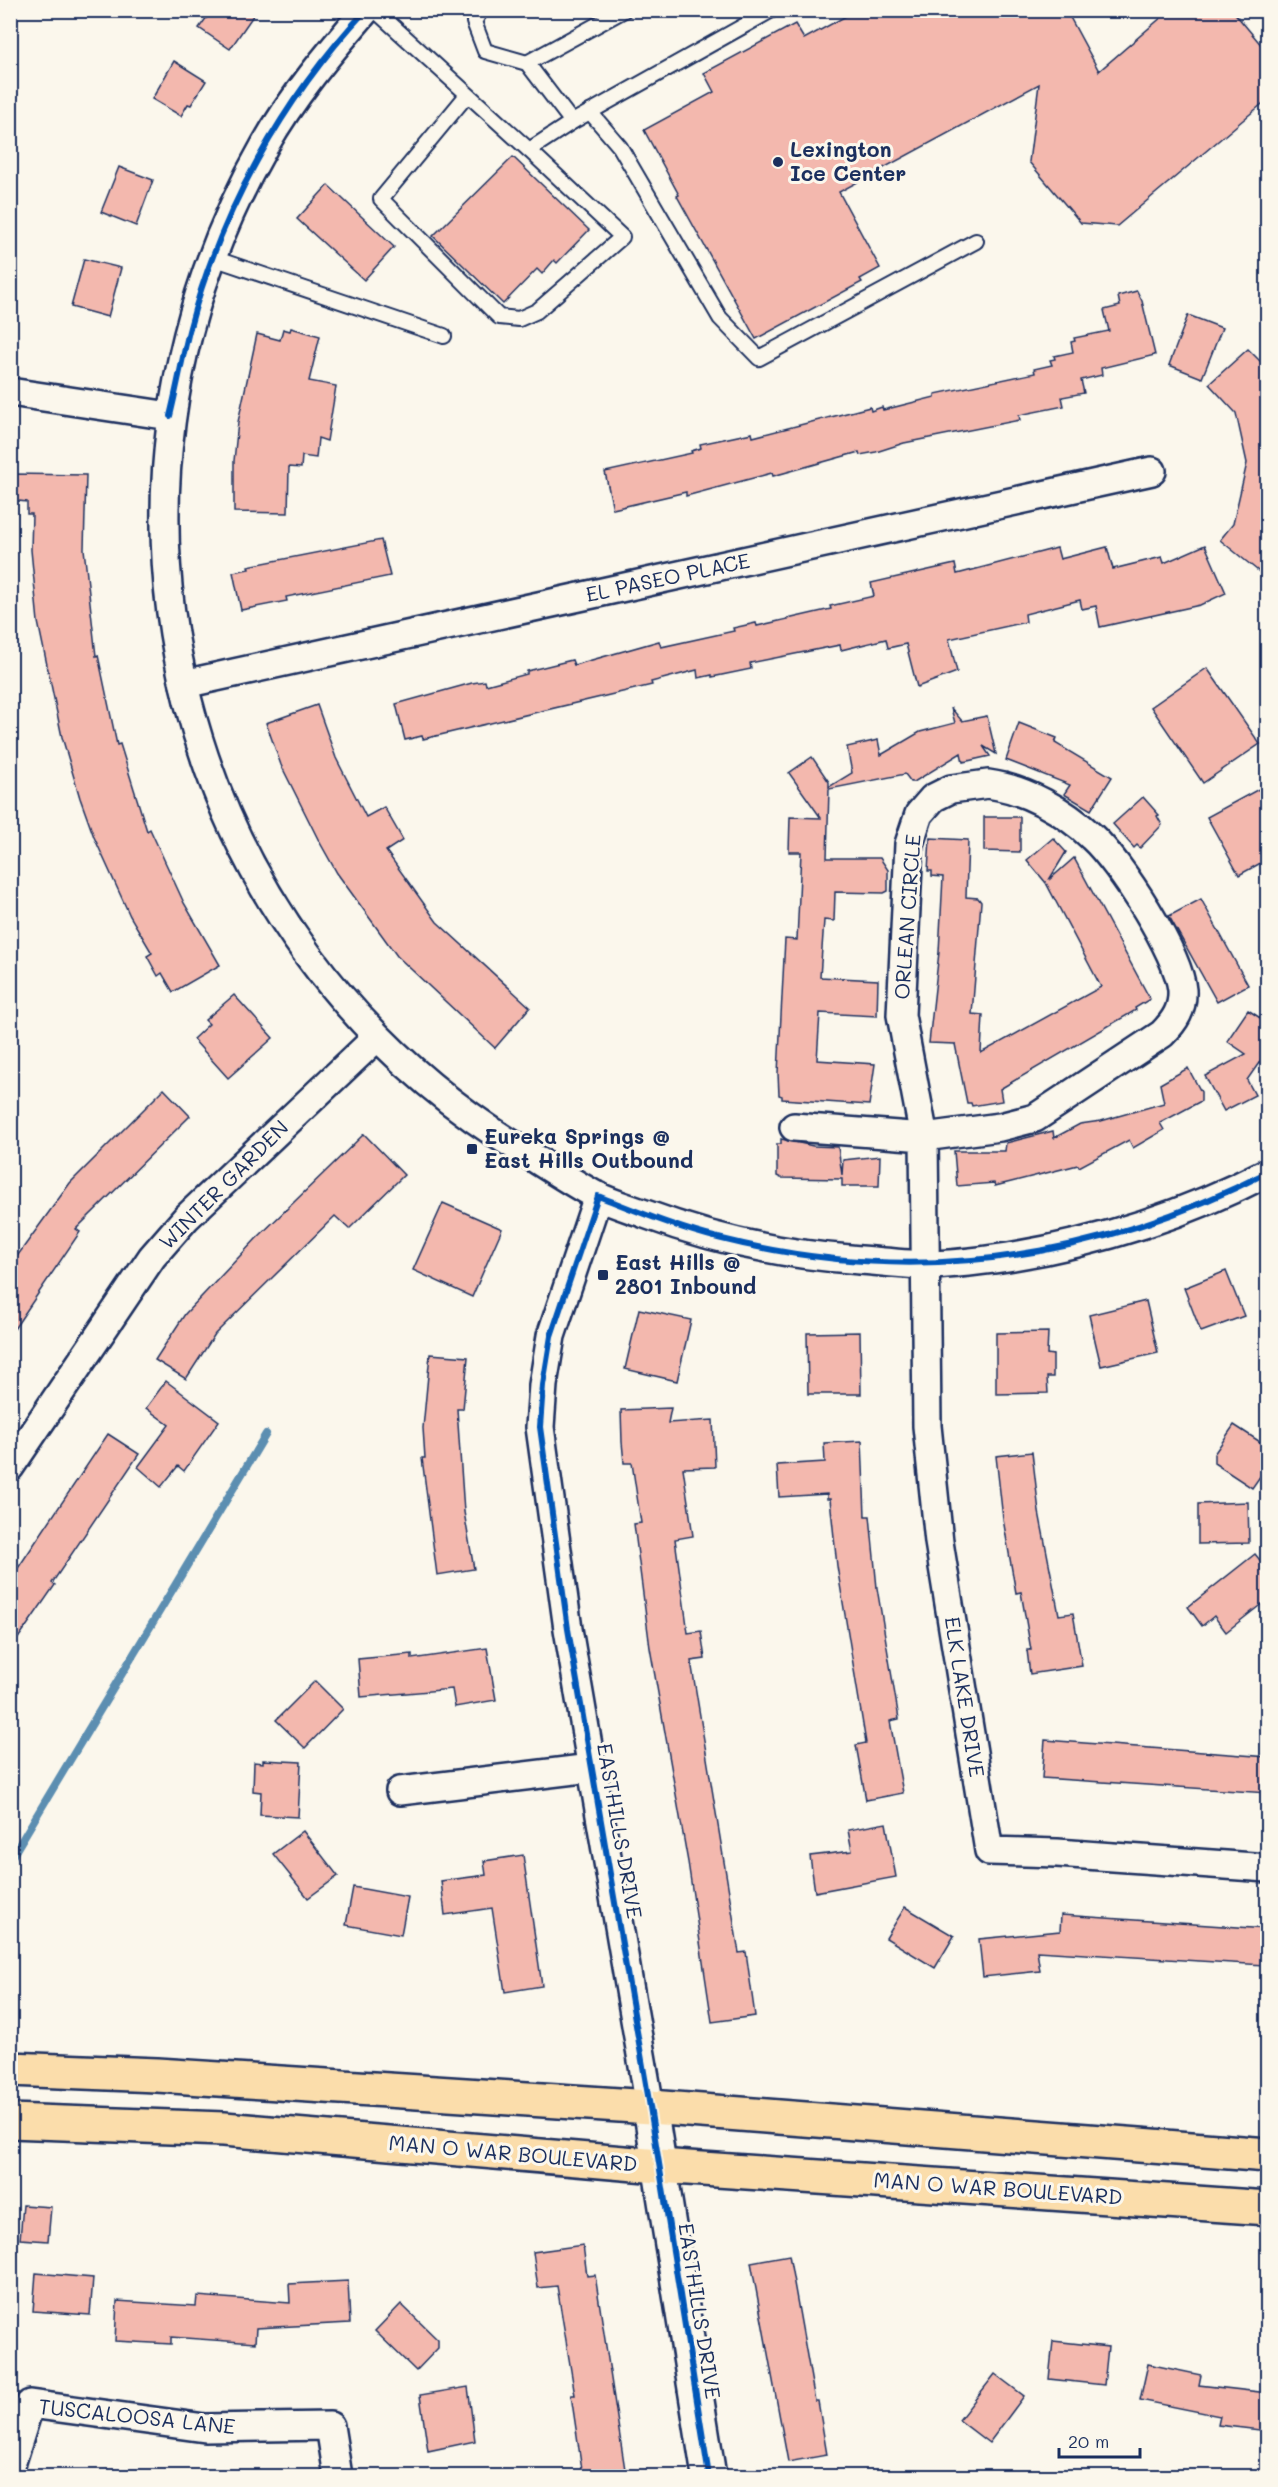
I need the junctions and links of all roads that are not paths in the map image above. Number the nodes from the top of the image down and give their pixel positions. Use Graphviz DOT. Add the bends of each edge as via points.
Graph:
graph roads {
  1 [pos="482,10"];
  2 [pos="624,10"];
  3 [pos="772,10"];
  4 [pos="367,11"];
  5 [pos="527,63"];
  6 [pos="467,95"];
  7 [pos="590,112"];
  8 [pos="572,122"];
  9 [pos="529,150"];
  10 [pos="976,241"];
  11 [pos="213,258"];
  12 [pos="444,336"];
  13 [pos="10,392"];
  14 [pos="170,416"];
  15 [pos="1152,471"];
  16 [pos="184,684"];
  17 [pos="376,1038"];
  18 [pos="794,1127"];
  19 [pos="924,1137"];
  20 [pos="1268,1172"];
  21 [pos="598,1196"];
  22 [pos="926,1265"];
  23 [pos="10,1467"];
  24 [pos="591,1768"];
  25 [pos="400,1791"];
  26 [pos="1268,1868"];
  27 [pos="10,2069"];
  28 [pos="650,2107"];
  29 [pos="10,2121"];
  30 [pos="1268,2155"];
  31 [pos="659,2166"];
  32 [pos="1268,2208"];
  33 [pos="10,2468"];
  34 [pos="338,2476"];
  35 [pos="709,2476"];
  1 -- 5 [label="lane" via="474,22 485,51"];
  2 -- 5 [label="lane"];
  3 -- 7 [label="lane"];
  4 -- 6 [label="lane"];
  4 -- 11 [label="street" via="303,86 266,144"];
  5 -- 8 [label="lane"];
  6 -- 9 [label="lane"];
  6 -- 9 [label="lane" via="381,199 499,318 519,319 537,311 622,237"];
  7 -- 8 [label="lane"];
  7 -- 10 [label="lane" via="621,147 720,318 759,358"];
  8 -- 9 [label="lane"];
  11 -- 12 [label="lane"];
  11 -- 14 [label="street" via="189,331"];
  13 -- 14 [label="street"];
  14 -- 16 [label="street" via="166,576"];
  15 -- 16 [label="street, EL PASEO PLACE"];
  16 -- 17 [label="street" via="218,796 253,869 303,951"];
  17 -- 21 [label="street" via="436,1092 486,1129"];
  17 -- 23 [label="street, WINTER GARDEN" via="186,1218 152,1257"];
  18 -- 19 [label="street, ORLEAN CIRCLE"];
  19 -- 19 [label="street, ORLEAN CIRCLE" via="901,1015 913,827 933,798 951,789 988,784 1007,787 1075,823 1107,852 1139,896 1177,971 1181,1006 1175,1021 1162,1034 1035,1118 999,1128"];
  19 -- 22 [label="street, ORLEAN CIRCLE"];
  20 -- 22 [label="street" via="1183,1212 1094,1240 989,1259"];
  21 -- 22 [label="street" via="706,1234 772,1251"];
  21 -- 24 [label="street, EASTHILLS DRIVE" via="551,1336 540,1427"];
  22 -- 26 [label="street, ELK LAKE DRIVE" via="927,1426 939,1542 990,1851 1057,1852"];
  24 -- 25 [label="street"];
  24 -- 28 [label="street, EASTHILLS DRIVE"];
  27 -- 28 [label="main road"];
  28 -- 30 [label="main road"];
  28 -- 31 [label="street, EASTHILLS DRIVE"];
  29 -- 31 [label="main road, MAN O WAR BOULEVARD" via="224,2129"];
  31 -- 32 [label="main road, MAN O WAR BOULEVARD"];
  31 -- 35 [label="street, EASTHILLS DRIVE"];
  33 -- 34 [label="street, TUSCALOOSA LANE" via="30,2404 205,2428 330,2426"];
}
